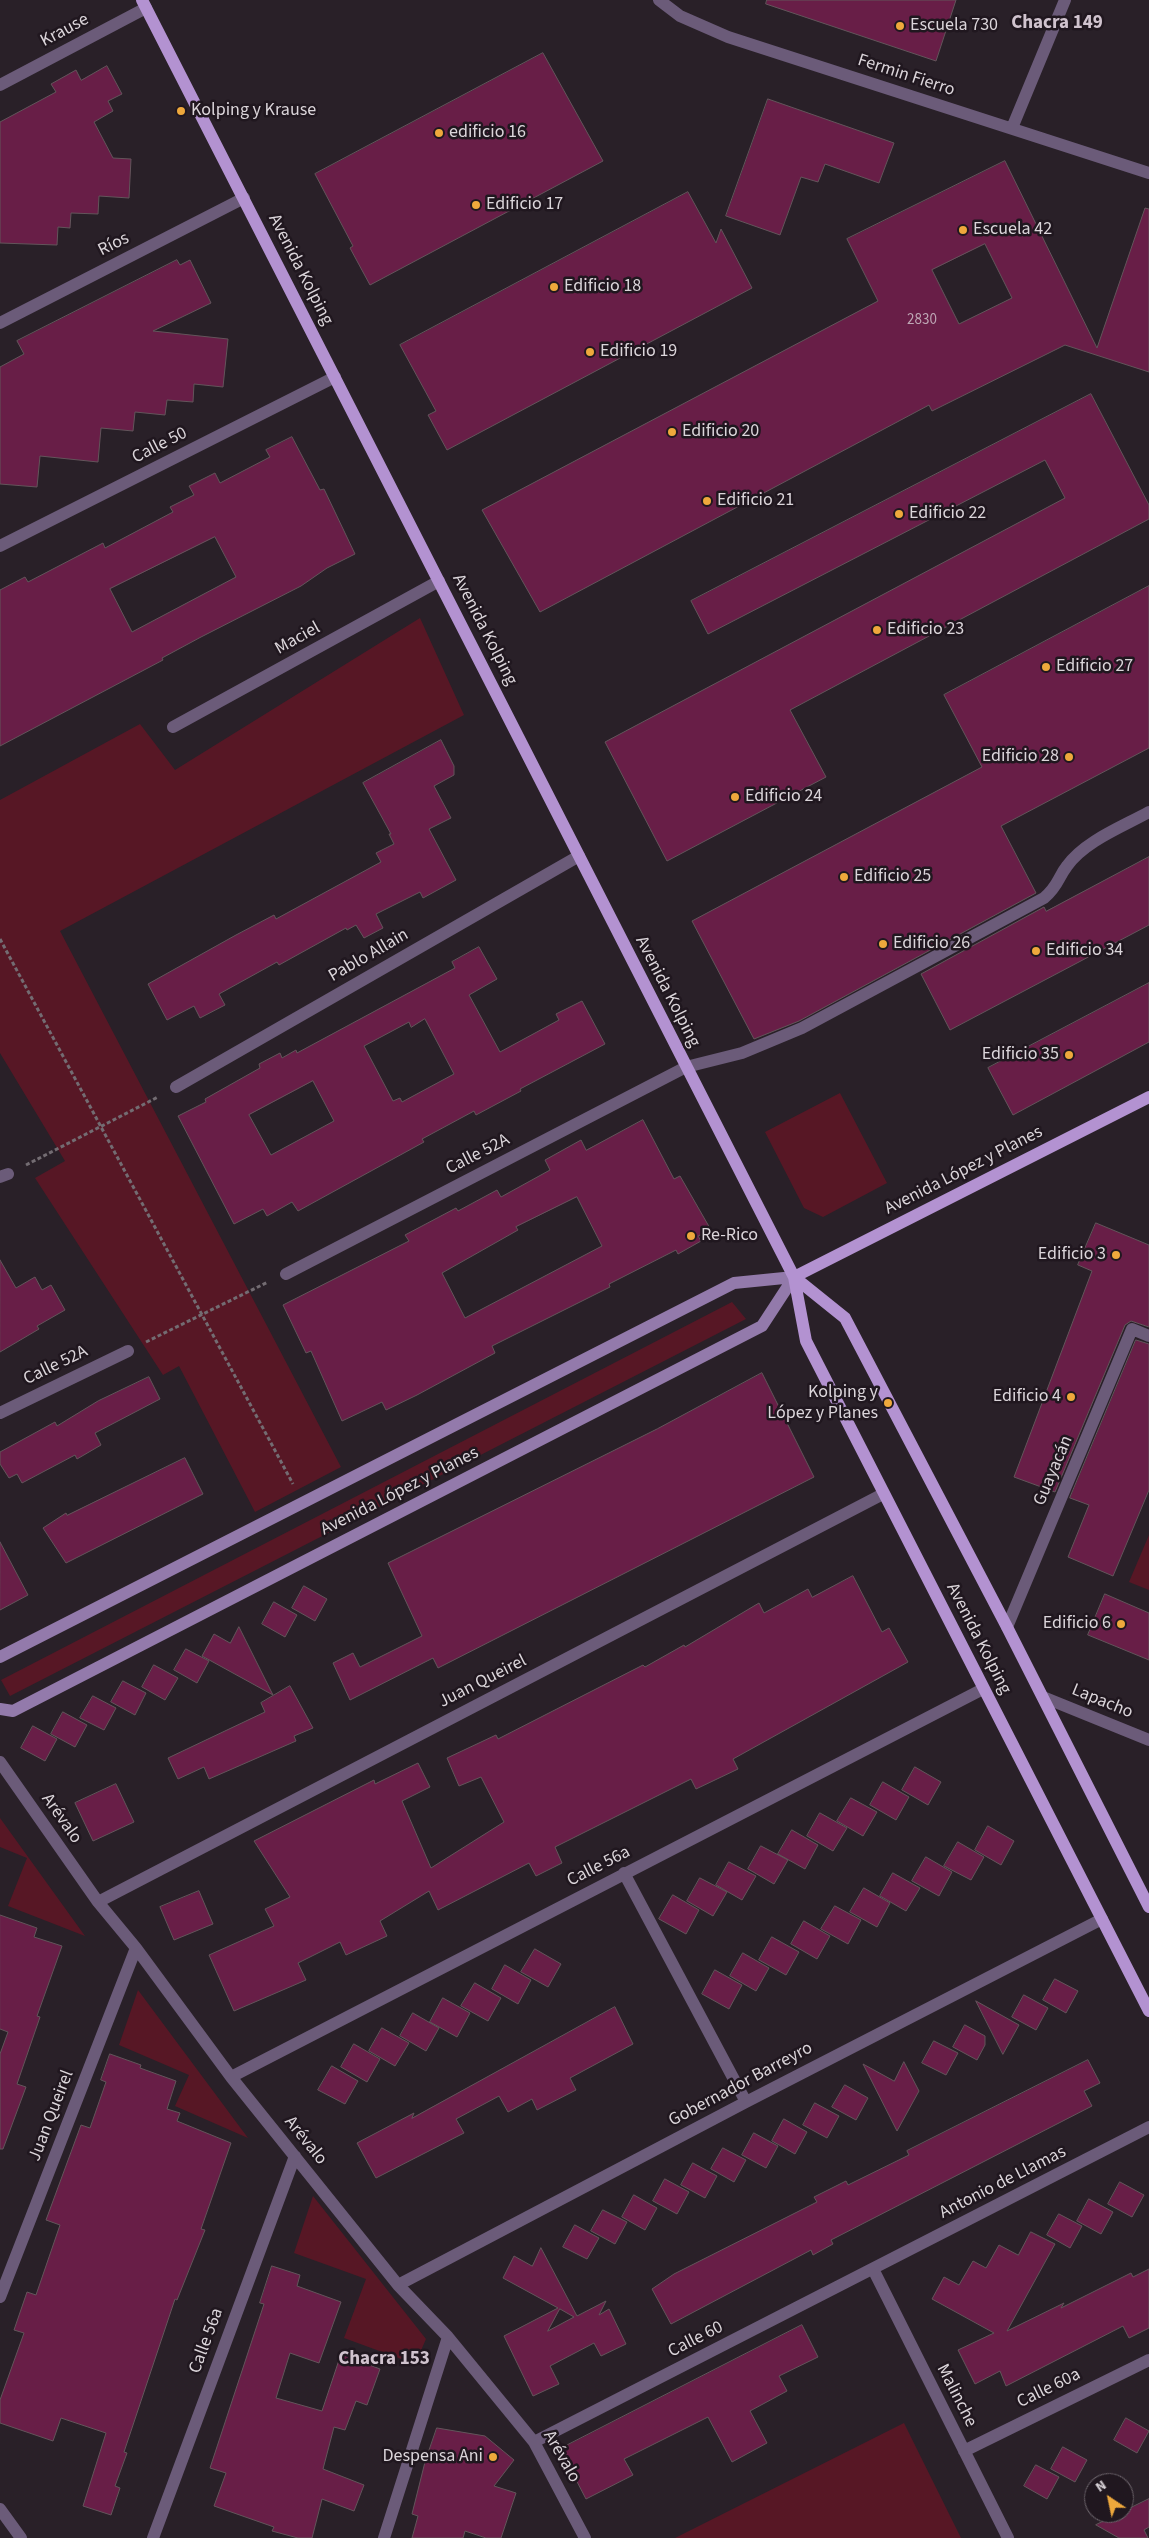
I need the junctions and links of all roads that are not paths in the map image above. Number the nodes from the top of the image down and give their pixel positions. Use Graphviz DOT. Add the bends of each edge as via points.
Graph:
graph roads {
  1 [pos="659,0"];
  2 [pos="1065,0"];
  3 [pos="144,4"];
  4 [pos="0,85"];
  5 [pos="1012,128"];
  6 [pos="1149,173"];
  7 [pos="244,198"];
  8 [pos="0,323"];
  9 [pos="335,377"];
  10 [pos="0,546"];
  11 [pos="439,582"];
  12 [pos="173,727"];
  13 [pos="1149,812"];
  14 [pos="580,856"];
  15 [pos="686,1067"];
  16 [pos="176,1087"];
  17 [pos="1149,1097"];
  18 [pos="286,1274"];
  19 [pos="794,1277"];
  20 [pos="1149,1336"];
  21 [pos="128,1351"];
  22 [pos="0,1413"];
  23 [pos="883,1494"];
  24 [pos="1007,1627"];
  25 [pos="0,1657"];
  26 [pos="983,1689"];
  27 [pos="1043,1697"];
  28 [pos="0,1708"];
  29 [pos="1149,1740"];
  30 [pos="0,1762"];
  31 [pos="624,1873"];
  32 [pos="98,1902"];
  33 [pos="1149,1908"];
  34 [pos="1102,1919"];
  35 [pos="136,1948"];
  36 [pos="1149,2011"];
  37 [pos="231,2077"];
  38 [pos="746,2102"];
  39 [pos="1149,2127"];
  40 [pos="295,2156"];
  41 [pos="873,2269"];
  42 [pos="398,2285"];
  43 [pos="0,2297"];
  44 [pos="448,2337"];
  45 [pos="1149,2360"];
  46 [pos="534,2442"];
  47 [pos="964,2450"];
  48 [pos="0,2509"];
  49 [pos="21,2538"];
  50 [pos="153,2538"];
  51 [pos="384,2538"];
  52 [pos="585,2538"];
  53 [pos="1008,2538"];
  1 -- 5 [label="street, Fermin Fierro" via="680,16 728,37"];
  2 -- 5 [label="street"];
  3 -- 4 [label="street, Krause"];
  3 -- 7 [label="main road, Avenida Kolping"];
  5 -- 6 [label="street, Fermin Fierro"];
  7 -- 8 [label="street, Ríos"];
  7 -- 9 [label="main road, Avenida Kolping"];
  9 -- 10 [label="street, Calle 50"];
  9 -- 11 [label="main road, Avenida Kolping"];
  11 -- 12 [label="street, Maciel"];
  11 -- 14 [label="main road, Avenida Kolping"];
  13 -- 15 [label="street, Calle 52A" via="1084,849 1066,866 1056,888 1044,898 802,1028 742,1053"];
  14 -- 15 [label="main road, Avenida Kolping"];
  14 -- 16 [label="street, Pablo Allain"];
  15 -- 18 [label="street, Calle 52A"];
  15 -- 19 [label="main road, Avenida Kolping"];
  17 -- 19 [label="main road, Avenida López y Planes"];
  19 -- 23 [label="main road, Avenida Kolping" via="806,1341"];
  19 -- 24 [label="main road, Avenida Kolping" via="845,1318"];
  19 -- 25 [label="main road, Avenida López y Planes" via="734,1282"];
  19 -- 28 [label="main road, Avenida López y Planes" via="762,1326 13,1711"];
  20 -- 24 [label="street, Guayacán" via="1132,1329"];
  21 -- 22 [label="street, Calle 52A"];
  23 -- 26 [label="main road, Avenida Kolping"];
  23 -- 32 [label="street, Juan Queirel"];
  24 -- 27 [label="main road, Avenida Kolping"];
  26 -- 31 [label="street, Calle 56a"];
  26 -- 34 [label="main road, Avenida Kolping"];
  27 -- 29 [label="street, Lapacho"];
  27 -- 33 [label="main road, Avenida Kolping"];
  30 -- 32 [label="street, Arévalo"];
  31 -- 37 [label="street, Calle 56a"];
  31 -- 38 [label="street"];
  32 -- 35 [label="street, Arévalo"];
  34 -- 36 [label="main road, Avenida Kolping"];
  34 -- 38 [label="street, Gobernador Barreyro"];
  35 -- 37 [label="street, Arévalo"];
  35 -- 43 [label="street, Juan Queirel"];
  37 -- 40 [label="street, Arévalo"];
  38 -- 42 [label="street, Gobernador Barreyro"];
  39 -- 41 [label="street, Antonio de Llamas"];
  40 -- 42 [label="street, Arévalo"];
  40 -- 50 [label="street, Calle 56a"];
  41 -- 46 [label="street, Calle 60"];
  41 -- 47 [label="street, Malinche"];
  42 -- 44 [label="street, Arévalo"];
  44 -- 46 [label="street, Arévalo"];
  44 -- 51 [label="street"];
  45 -- 47 [label="street, Calle 60a"];
  46 -- 52 [label="street, Arévalo"];
  47 -- 53 [label="street, Malinche"];
  48 -- 49 [label="street"];
}
